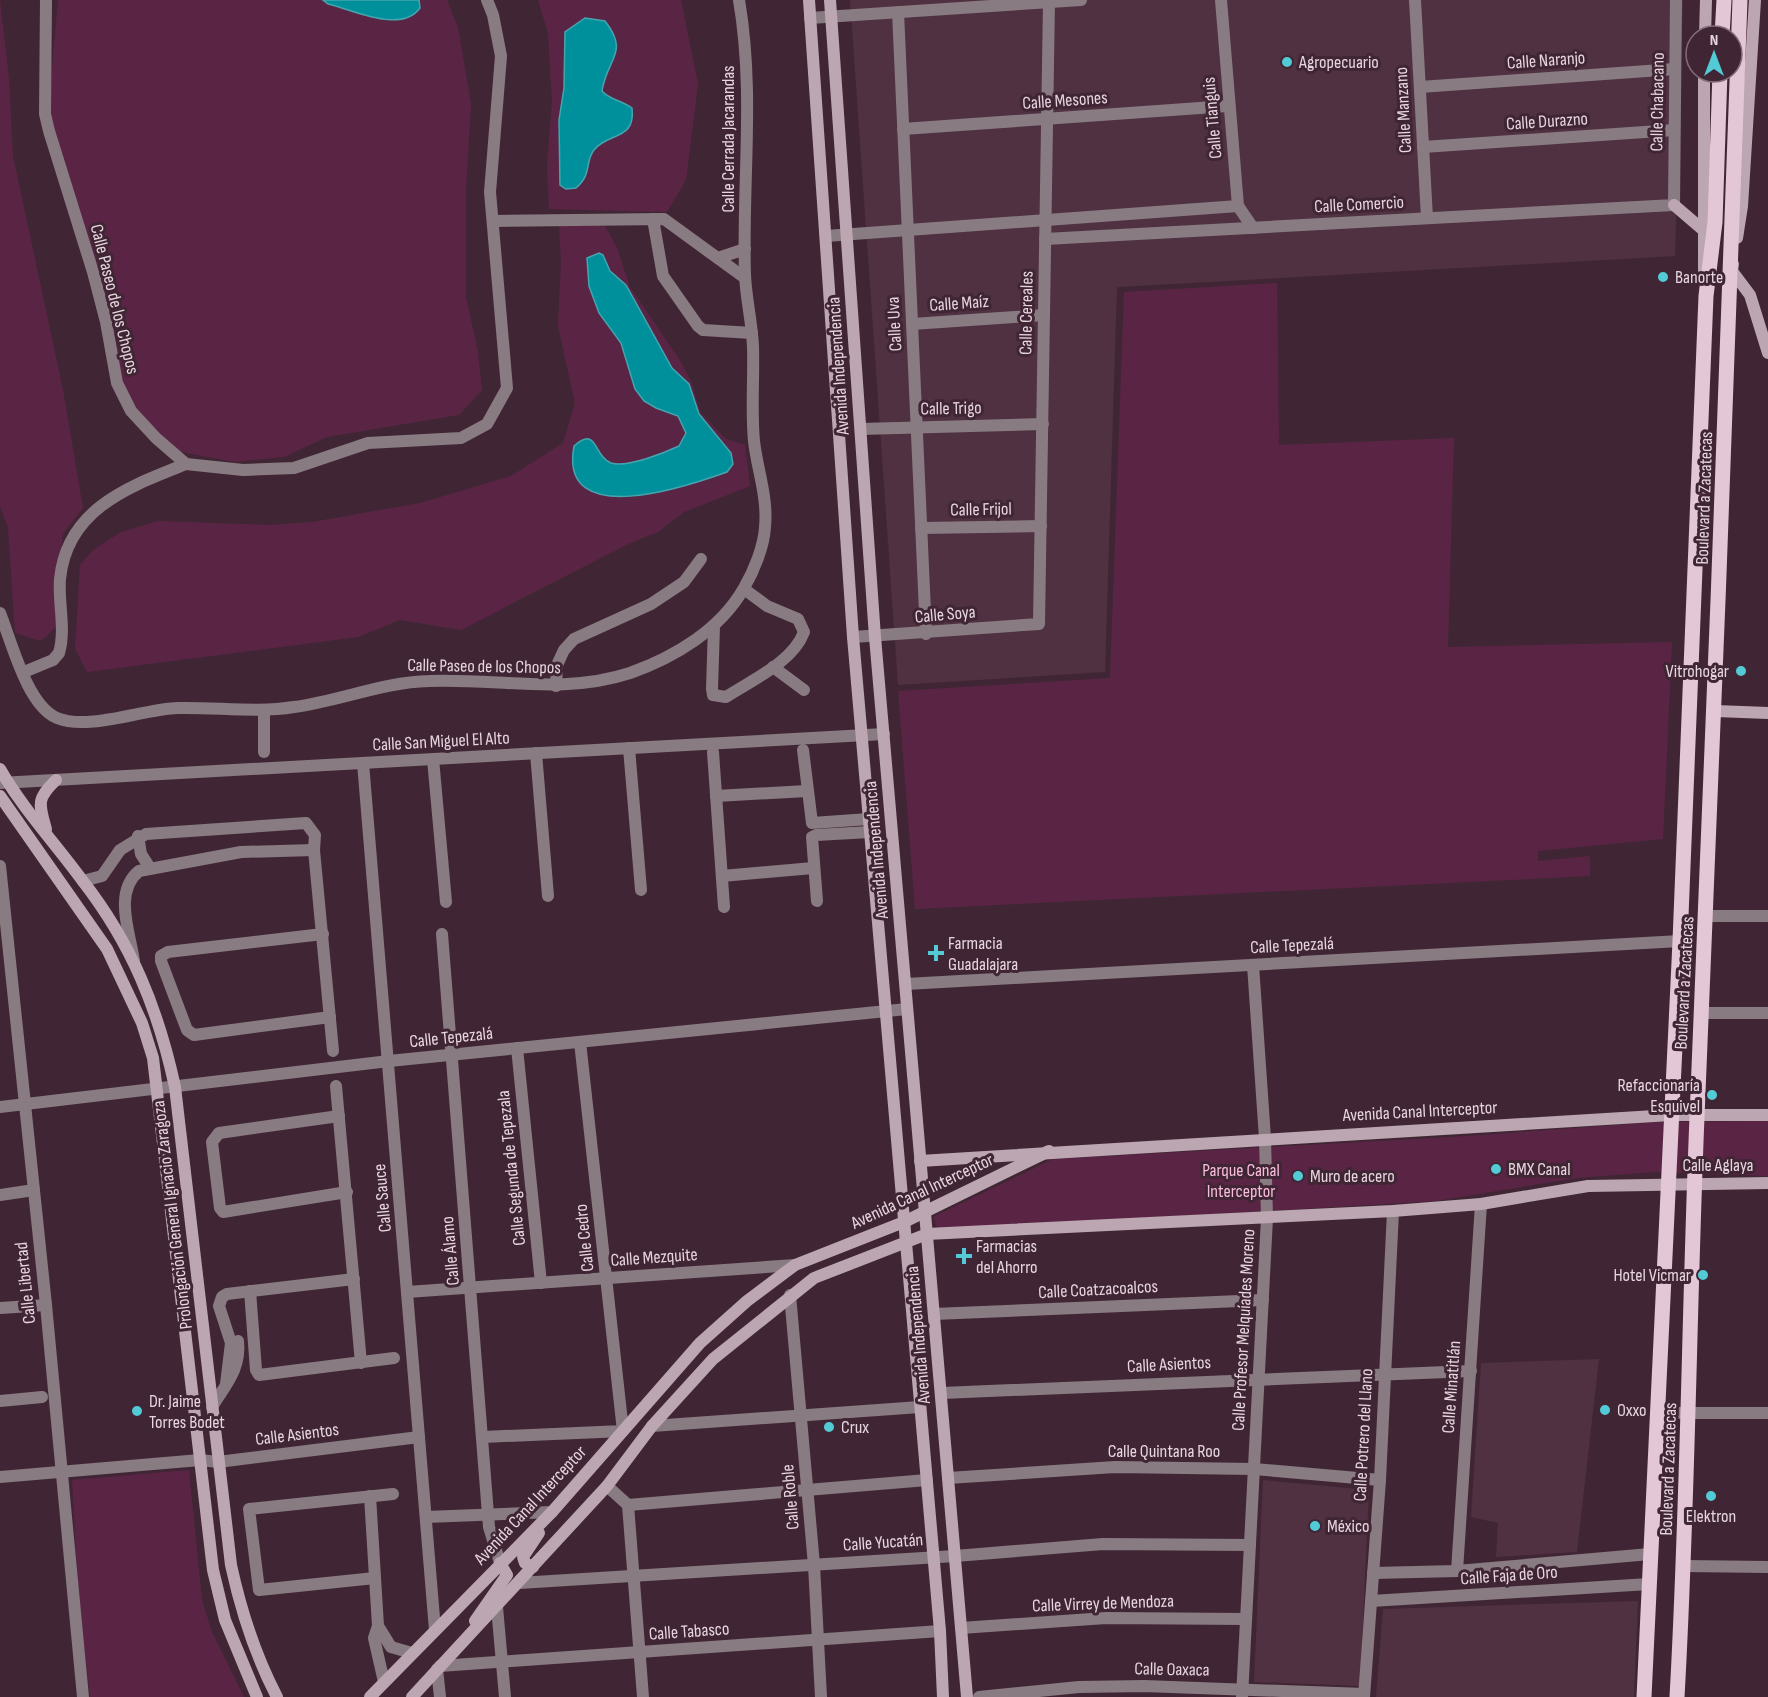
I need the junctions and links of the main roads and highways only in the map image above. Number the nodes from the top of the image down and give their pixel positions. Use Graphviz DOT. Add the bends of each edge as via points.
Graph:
graph roads {
  1 [pos="809,0"];
  2 [pos="830,0"];
  3 [pos="1706,0"];
  4 [pos="1724,0"];
  5 [pos="1740,0"];
  6 [pos="1755,0"];
  7 [pos="1705,24"];
  8 [pos="1723,24"];
  9 [pos="1704,84"];
  10 [pos="1720,84"];
  11 [pos="1674,205"];
  12 [pos="1702,229"];
  13 [pos="1731,271"];
  14 [pos="1706,296"];
  15 [pos="1768,353"];
  16 [pos="1691,681"];
  17 [pos="1716,711"];
  18 [pos="1768,713"];
  19 [pos="0,769"];
  20 [pos="56,780"];
  21 [pos="4,782"];
  22 [pos="0,796"];
  23 [pos="49,838"];
  24 [pos="1671,1115"];
  25 [pos="1768,1115"];
  26 [pos="1697,1116"];
  27 [pos="1049,1151"];
  28 [pos="920,1161"];
  29 [pos="1695,1182"];
  30 [pos="1668,1183"];
  31 [pos="1768,1183"];
  32 [pos="925,1212"];
  33 [pos="904,1222"];
  34 [pos="927,1234"];
  35 [pos="906,1242"];
  36 [pos="552,1512"];
  37 [pos="500,1563"];
  38 [pos="533,1567"];
  39 [pos="464,1641"];
  40 [pos="257,1697"];
  41 [pos="277,1697"];
  42 [pos="370,1697"];
  43 [pos="412,1697"];
  44 [pos="943,1697"];
  45 [pos="967,1697"];
  46 [pos="1644,1697"];
  47 [pos="1677,1697"];
  1 -- 33 [label="main road, Avenida Independencia" via="853,638"];
  2 -- 28 [label="main road, Avenida Independencia" via="875,638"];
  3 -- 7 [label="main road"];
  4 -- 8 [label="main road"];
  5 -- 13 [label="main road, Boulevard a Zacatecas"];
  6 -- 13 [label="main road, Boulevard a Zacatecas" via="1742,206"];
  9 -- 12 [label="main road, Boulevard a Zacatecas"];
  10 -- 14 [label="main road, Boulevard a Zacatecas" via="1715,222"];
  11 -- 12 [label="main road"];
  12 -- 14 [label="main road, Boulevard a Zacatecas"];
  13 -- 15 [label="main road" via="1750,295"];
  13 -- 17 [label="main road, Boulevard a Zacatecas"];
  14 -- 16 [label="main road, Boulevard a Zacatecas"];
  16 -- 17 [label="main road" via="1700,699"];
  16 -- 24 [label="main road, Boulevard a Zacatecas"];
  17 -- 18 [label="main road"];
  17 -- 26 [label="main road, Boulevard a Zacatecas"];
  19 -- 21 [label="main road, Prolongación General Ignacio Zaragoza"];
  20 -- 23 [label="main road" via="39,803"];
  21 -- 23 [label="main road, Prolongación General Ignacio Zaragoza"];
  22 -- 40 [label="main road, Prolongación General Ignacio Zaragoza" via="107,949 142,1023 158,1089 213,1570 225,1620"];
  23 -- 41 [label="main road, Prolongación General Ignacio Zaragoza" via="83,881 135,963 158,1016 175,1087 231,1565 242,1613"];
  24 -- 26 [label="main road"];
  24 -- 27 [label="main road, Avenida Canal Interceptor"];
  24 -- 30 [label="main road, Boulevard a Zacatecas"];
  25 -- 26 [label="main road"];
  26 -- 29 [label="main road, Boulevard a Zacatecas"];
  27 -- 28 [label="main road"];
  27 -- 32 [label="main road, Avenida Canal Interceptor"];
  28 -- 32 [label="main road, Avenida Independencia"];
  29 -- 30 [label="main road, Calle Aglaya"];
  29 -- 31 [label="main road, Calle Aglaya"];
  29 -- 47 [label="main road, Boulevard a Zacatecas"];
  30 -- 34 [label="main road, Avenida Canal Interceptor" via="1588,1186 1481,1204 1393,1211"];
  30 -- 46 [label="main road, Boulevard a Zacatecas"];
  32 -- 33 [label="main road, Avenida Canal Interceptor"];
  32 -- 34 [label="main road, Avenida Independencia"];
  33 -- 35 [label="main road, Avenida Independencia"];
  33 -- 36 [label="main road, Avenida Canal Interceptor" via="795,1265 747,1301 700,1343"];
  34 -- 35 [label="main road, Avenida Canal Interceptor"];
  34 -- 45 [label="main road, Avenida Independencia"];
  35 -- 38 [label="main road, Avenida Canal Interceptor" via="814,1278 713,1359"];
  35 -- 44 [label="main road, Avenida Independencia"];
  36 -- 37 [label="main road, Avenida Canal Interceptor"];
  36 -- 38 [label="main road" via="523,1557"];
  37 -- 39 [label="main road" via="507,1575"];
  37 -- 42 [label="main road, Avenida Canal Interceptor"];
  38 -- 39 [label="main road, Avenida Canal Interceptor"];
  39 -- 43 [label="main road, Avenida Canal Interceptor"];
}
